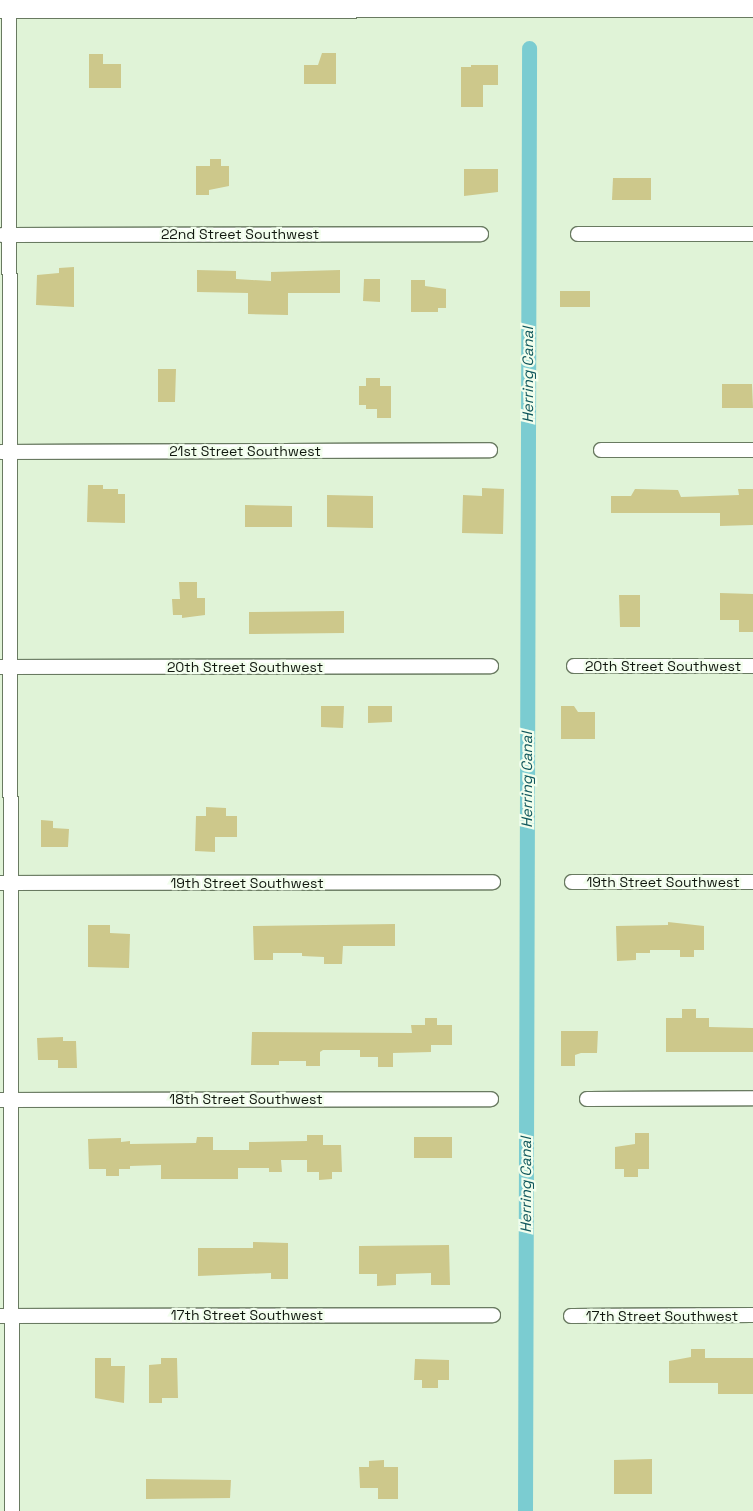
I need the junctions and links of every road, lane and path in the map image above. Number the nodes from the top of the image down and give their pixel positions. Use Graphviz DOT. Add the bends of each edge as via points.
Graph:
graph roads {
  1 [pos="278,4"];
  2 [pos="753,7"];
  3 [pos="5,8"];
  4 [pos="481,234"];
  5 [pos="578,234"];
  6 [pos="753,234"];
  7 [pos="5,235"];
  8 [pos="490,450"];
  9 [pos="600,450"];
  10 [pos="753,450"];
  11 [pos="5,451"];
  12 [pos="491,666"];
  13 [pos="574,666"];
  14 [pos="753,666"];
  15 [pos="5,667"];
  16 [pos="493,882"];
  17 [pos="572,882"];
  18 [pos="753,882"];
  19 [pos="5,883"];
  20 [pos="753,1098"];
  21 [pos="491,1099"];
  22 [pos="587,1099"];
  23 [pos="6,1100"];
  24 [pos="493,1314"];
  25 [pos="753,1315"];
  26 [pos="6,1316"];
  27 [pos="571,1316"];
  28 [pos="12,1511"];
  1 -- 2 [label="street"];
  1 -- 3 [label="street"];
  3 -- 7 [label="street"];
  4 -- 7 [label="street, 22nd Street Southwest"];
  5 -- 6 [label="street"];
  7 -- 11 [label="street"];
  8 -- 11 [label="street, 21st Street Southwest"];
  9 -- 10 [label="street"];
  11 -- 15 [label="street"];
  12 -- 15 [label="street, 20th Street Southwest"];
  13 -- 14 [label="street, 20th Street Southwest"];
  15 -- 19 [label="street"];
  16 -- 19 [label="street, 19th Street Southwest"];
  17 -- 18 [label="street, 19th Street Southwest"];
  19 -- 23 [label="street"];
  20 -- 22 [label="street"];
  21 -- 23 [label="street, 18th Street Southwest"];
  23 -- 26 [label="street"];
  24 -- 26 [label="street, 17th Street Southwest"];
  25 -- 27 [label="street, 17th Street Southwest"];
  26 -- 28 [label="street"];
}
